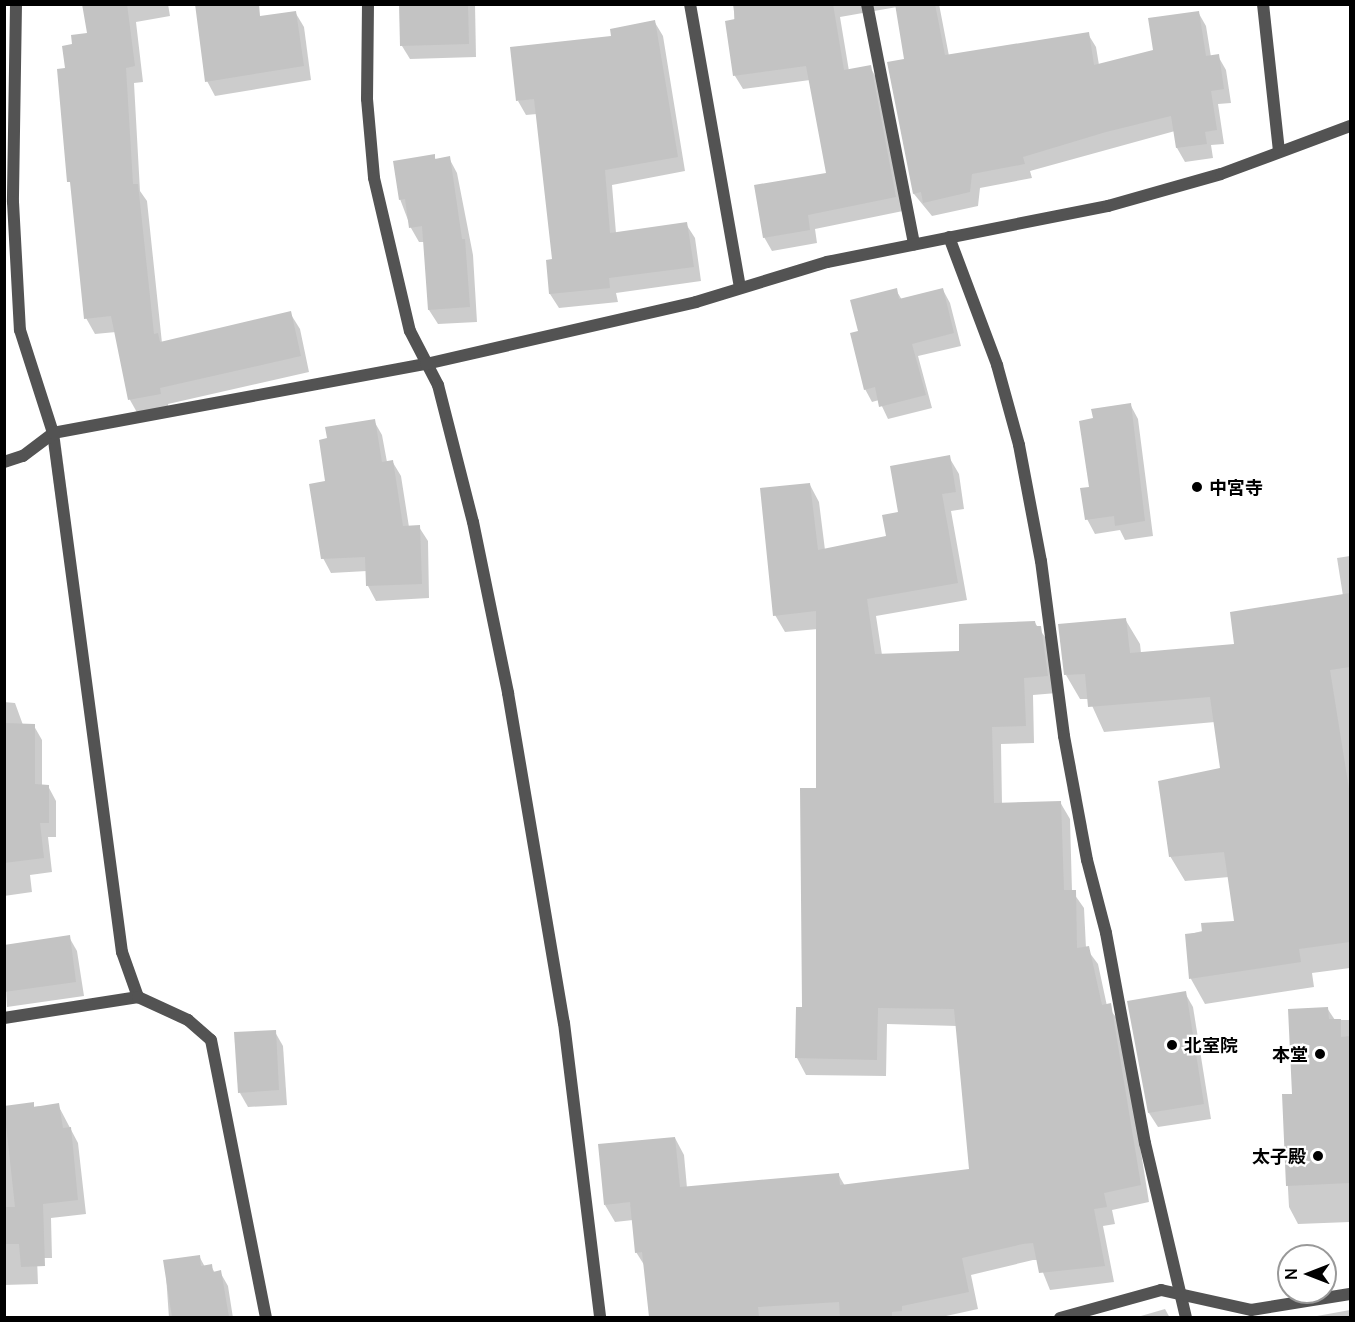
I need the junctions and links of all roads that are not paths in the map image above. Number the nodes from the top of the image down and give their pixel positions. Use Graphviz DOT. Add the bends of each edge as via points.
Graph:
graph roads {
  1 [pos="16,4"];
  2 [pos="368,4"];
  3 [pos="690,4"];
  4 [pos="867,4"];
  5 [pos="1263,4"];
  6 [pos="1350,126"];
  7 [pos="1279,151"];
  8 [pos="949,237"];
  9 [pos="914,244"];
  10 [pos="740,288"];
  11 [pos="426,364"];
  12 [pos="53,433"];
  13 [pos="4,462"];
  14 [pos="138,997"];
  15 [pos="4,1018"];
  16 [pos="1350,1293"];
  17 [pos="1178,1294"];
  18 [pos="266,1317"];
  19 [pos="600,1317"];
  20 [pos="1060,1317"];
  21 [pos="1186,1317"];
  1 -- 12 [label="street" via="13,202 21,330"];
  2 -- 11 [label="street" via="367,99 374,178 410,331"];
  3 -- 10 [label="street"];
  4 -- 9 [label="street"];
  5 -- 7 [label="street"];
  6 -- 7 [label="street"];
  7 -- 8 [label="street" via="1221,174 1108,206"];
  8 -- 9 [label="street"];
  8 -- 17 [label="street" via="982,321 1019,445 1041,561 1068,759"];
  9 -- 10 [label="street" via="827,262"];
  10 -- 11 [label="street" via="696,302"];
  11 -- 12 [label="street"];
  11 -- 19 [label="street" via="438,385 473,522 508,693 564,1023"];
  12 -- 13 [label="street" via="23,456"];
  12 -- 14 [label="street" via="122,952"];
  14 -- 15 [label="street"];
  14 -- 18 [label="street" via="188,1020 211,1040"];
  16 -- 17 [label="street" via="1251,1310"];
  17 -- 20 [label="street" via="1161,1290"];
  17 -- 21 [label="street"];
}
